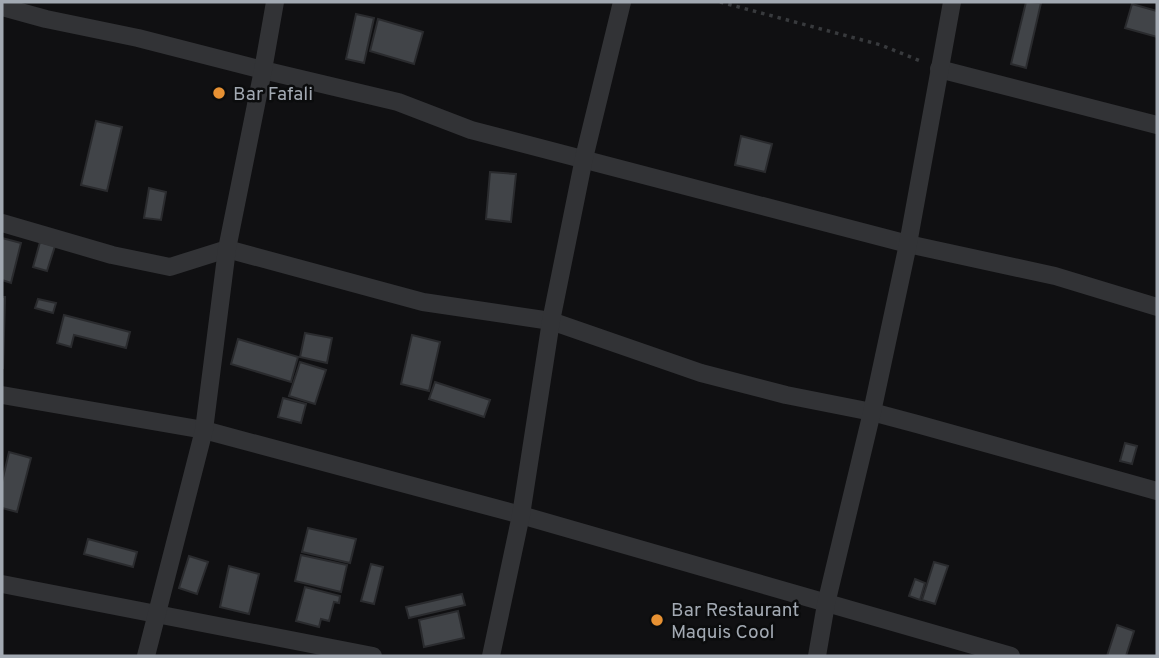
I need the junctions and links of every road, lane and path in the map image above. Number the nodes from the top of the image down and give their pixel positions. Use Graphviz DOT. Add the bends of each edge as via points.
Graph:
graph roads {
  1 [pos="275,2"];
  2 [pos="622,2"];
  3 [pos="720,2"];
  4 [pos="952,2"];
  5 [pos="2,7"];
  6 [pos="939,69"];
  7 [pos="263,70"];
  8 [pos="1157,125"];
  9 [pos="584,158"];
  10 [pos="2,223"];
  11 [pos="908,244"];
  12 [pos="227,249"];
  13 [pos="1157,307"];
  14 [pos="551,321"];
  15 [pos="2,395"];
  16 [pos="873,412"];
  17 [pos="204,430"];
  18 [pos="1157,491"];
  19 [pos="521,515"];
  20 [pos="2,583"];
  21 [pos="826,604"];
  22 [pos="157,614"];
  23 [pos="146,656"];
  24 [pos="373,656"];
  25 [pos="491,656"];
  26 [pos="817,656"];
  27 [pos="1011,656"];
  1 -- 7 [label="street"];
  2 -- 9 [label="street"];
  3 -- 6 [label="path" via="881,45"];
  4 -- 6 [label="street"];
  5 -- 7 [label="street"];
  6 -- 8 [label="street"];
  6 -- 11 [label="street"];
  7 -- 9 [label="street" via="398,102 471,130"];
  7 -- 12 [label="street"];
  9 -- 11 [label="street"];
  9 -- 14 [label="street"];
  10 -- 12 [label="street" via="170,267"];
  11 -- 13 [label="street" via="1055,276"];
  11 -- 16 [label="street"];
  12 -- 14 [label="street" via="423,302"];
  12 -- 17 [label="street"];
  14 -- 16 [label="street" via="701,373"];
  14 -- 19 [label="street"];
  15 -- 17 [label="street"];
  16 -- 18 [label="street"];
  16 -- 21 [label="street"];
  17 -- 19 [label="street"];
  17 -- 22 [label="street"];
  19 -- 21 [label="street"];
  19 -- 25 [label="street"];
  20 -- 22 [label="street"];
  21 -- 26 [label="street"];
  21 -- 27 [label="street"];
  22 -- 23 [label="street"];
  22 -- 24 [label="street"];
}
